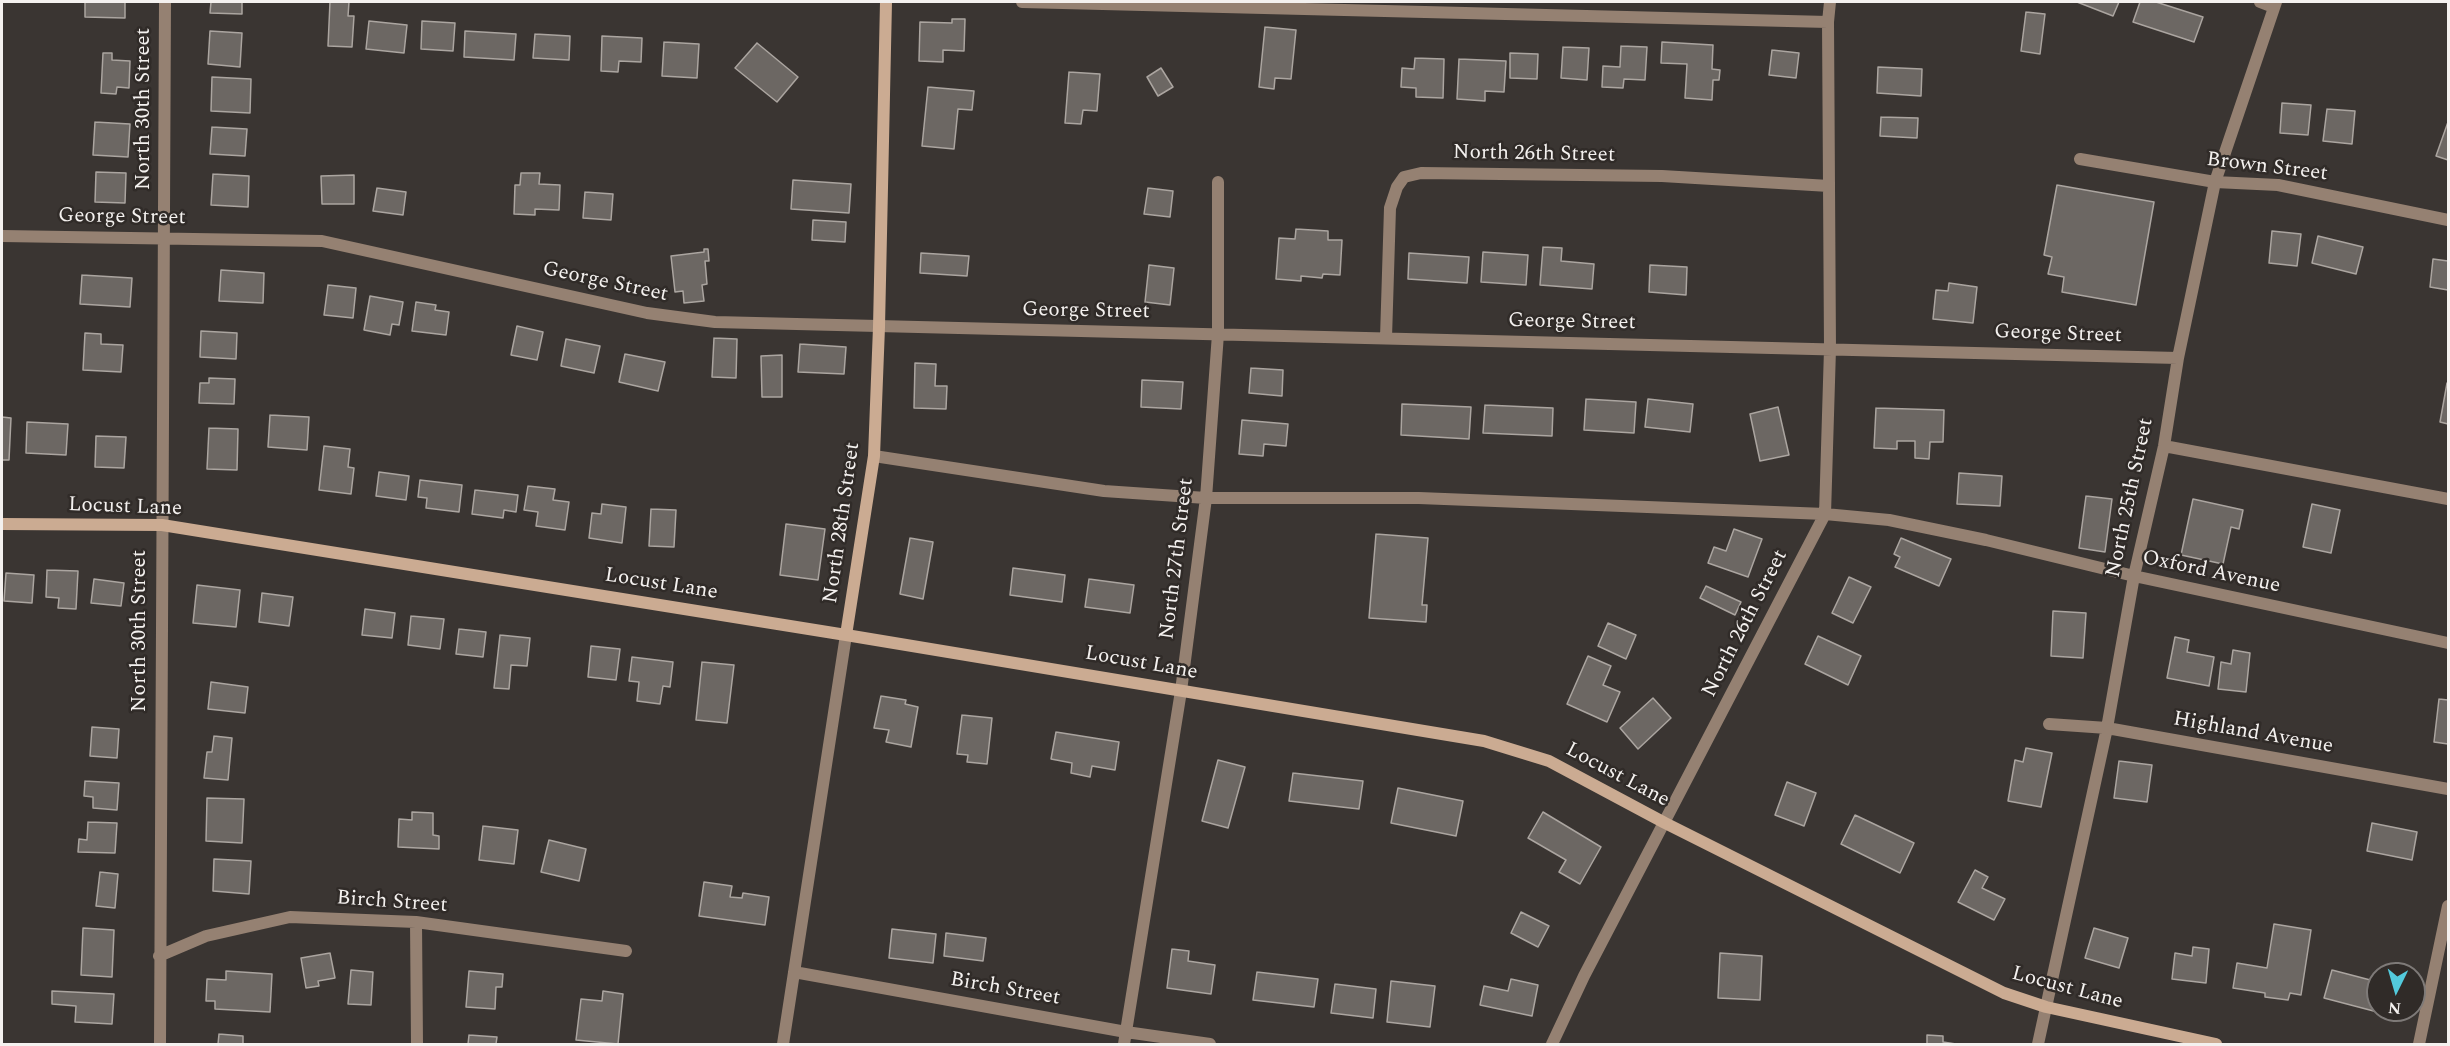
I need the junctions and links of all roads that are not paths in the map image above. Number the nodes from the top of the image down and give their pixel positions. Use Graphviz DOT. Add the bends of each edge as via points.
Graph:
graph roads {
  1 [pos="165,2"];
  2 [pos="886,2"];
  3 [pos="1022,2"];
  4 [pos="1830,2"];
  5 [pos="2260,2"];
  6 [pos="2274,4"];
  7 [pos="1828,22"];
  8 [pos="2080,159"];
  9 [pos="1218,182"];
  10 [pos="2215,182"];
  11 [pos="1829,186"];
  12 [pos="2448,220"];
  13 [pos="2,236"];
  14 [pos="164,238"];
  15 [pos="879,327"];
  16 [pos="1218,334"];
  17 [pos="1386,338"];
  18 [pos="1830,349"];
  19 [pos="2178,358"];
  20 [pos="2164,446"];
  21 [pos="874,456"];
  22 [pos="1206,498"];
  23 [pos="2448,499"];
  24 [pos="1825,514"];
  25 [pos="2,524"];
  26 [pos="162,525"];
  27 [pos="2134,576"];
  28 [pos="846,635"];
  29 [pos="2448,643"];
  30 [pos="1181,691"];
  31 [pos="2049,724"];
  32 [pos="2107,728"];
  33 [pos="2448,789"];
  34 [pos="1665,823"];
  35 [pos="2448,906"];
  36 [pos="416,922"];
  37 [pos="626,951"];
  38 [pos="159,956"];
  39 [pos="795,972"];
  40 [pos="2046,1007"];
  41 [pos="1125,1038"];
  42 [pos="160,1044"];
  43 [pos="417,1044"];
  44 [pos="783,1044"];
  45 [pos="1210,1044"];
  46 [pos="1552,1044"];
  47 [pos="2038,1044"];
  48 [pos="2216,1044"];
  49 [pos="2419,1044"];
  1 -- 14 [label="street, North 30th Street"];
  2 -- 15 [label="street, North 28th Street"];
  3 -- 7 [label="street"];
  4 -- 7 [label="street, North 26th Street"];
  5 -- 6 [label="street"];
  6 -- 10 [label="street, North 25th Street"];
  7 -- 11 [label="street, North 26th Street"];
  8 -- 10 [label="street, Brown Street"];
  9 -- 16 [label="street, North 27th Street"];
  10 -- 12 [label="street, Brown Street" via="2278,185"];
  10 -- 19 [label="street, North 25th Street"];
  11 -- 17 [label="street, North 26th Street" via="1662,176 1421,173 1404,177 1390,208"];
  11 -- 18 [label="street, North 26th Street"];
  13 -- 14 [label="street, George Street"];
  14 -- 15 [label="street, George Street" via="322,241 647,313 715,322"];
  14 -- 26 [label="street, North 30th Street"];
  15 -- 16 [label="street, George Street"];
  15 -- 21 [label="street, North 28th Street"];
  16 -- 17 [label="street, George Street"];
  16 -- 22 [label="street, North 27th Street"];
  17 -- 18 [label="street, George Street"];
  18 -- 19 [label="street, George Street"];
  18 -- 24 [label="street, North 26th Street"];
  19 -- 20 [label="street, North 25th Street"];
  20 -- 23 [label="street"];
  20 -- 27 [label="street, North 25th Street"];
  21 -- 22 [label="street" via="1104,490"];
  21 -- 28 [label="street, North 28th Street"];
  22 -- 24 [label="street" via="1419,498"];
  22 -- 30 [label="street, North 27th Street"];
  24 -- 27 [label="street, Oxford Avenue" via="1889,520"];
  24 -- 34 [label="street, North 26th Street"];
  25 -- 26 [label="street, Locust Lane"];
  26 -- 28 [label="street, Locust Lane"];
  26 -- 38 [label="street, North 30th Street"];
  27 -- 29 [label="street, Oxford Avenue"];
  27 -- 32 [label="street, North 25th Street"];
  28 -- 30 [label="street, Locust Lane"];
  28 -- 39 [label="street, North 28th Street"];
  30 -- 34 [label="street, Locust Lane" via="1484,741 1549,761"];
  30 -- 41 [label="street, North 27th Street"];
  31 -- 32 [label="street, Highland Avenue"];
  32 -- 33 [label="street, Highland Avenue"];
  32 -- 40 [label="street, North 25th Street"];
  34 -- 40 [label="street, Locust Lane" via="2004,993"];
  34 -- 46 [label="street, North 26th Street"];
  35 -- 49 [label="street"];
  36 -- 37 [label="street, Birch Street"];
  36 -- 38 [label="street, Birch Street" via="290,917 206,936"];
  36 -- 43 [label="street"];
  38 -- 42 [label="street, North 30th Street"];
  39 -- 41 [label="street, Birch Street"];
  39 -- 44 [label="street, North 28th Street"];
  40 -- 47 [label="street, North 25th Street"];
  40 -- 48 [label="street, Locust Lane"];
  41 -- 45 [label="street, Birch Street"];
}
